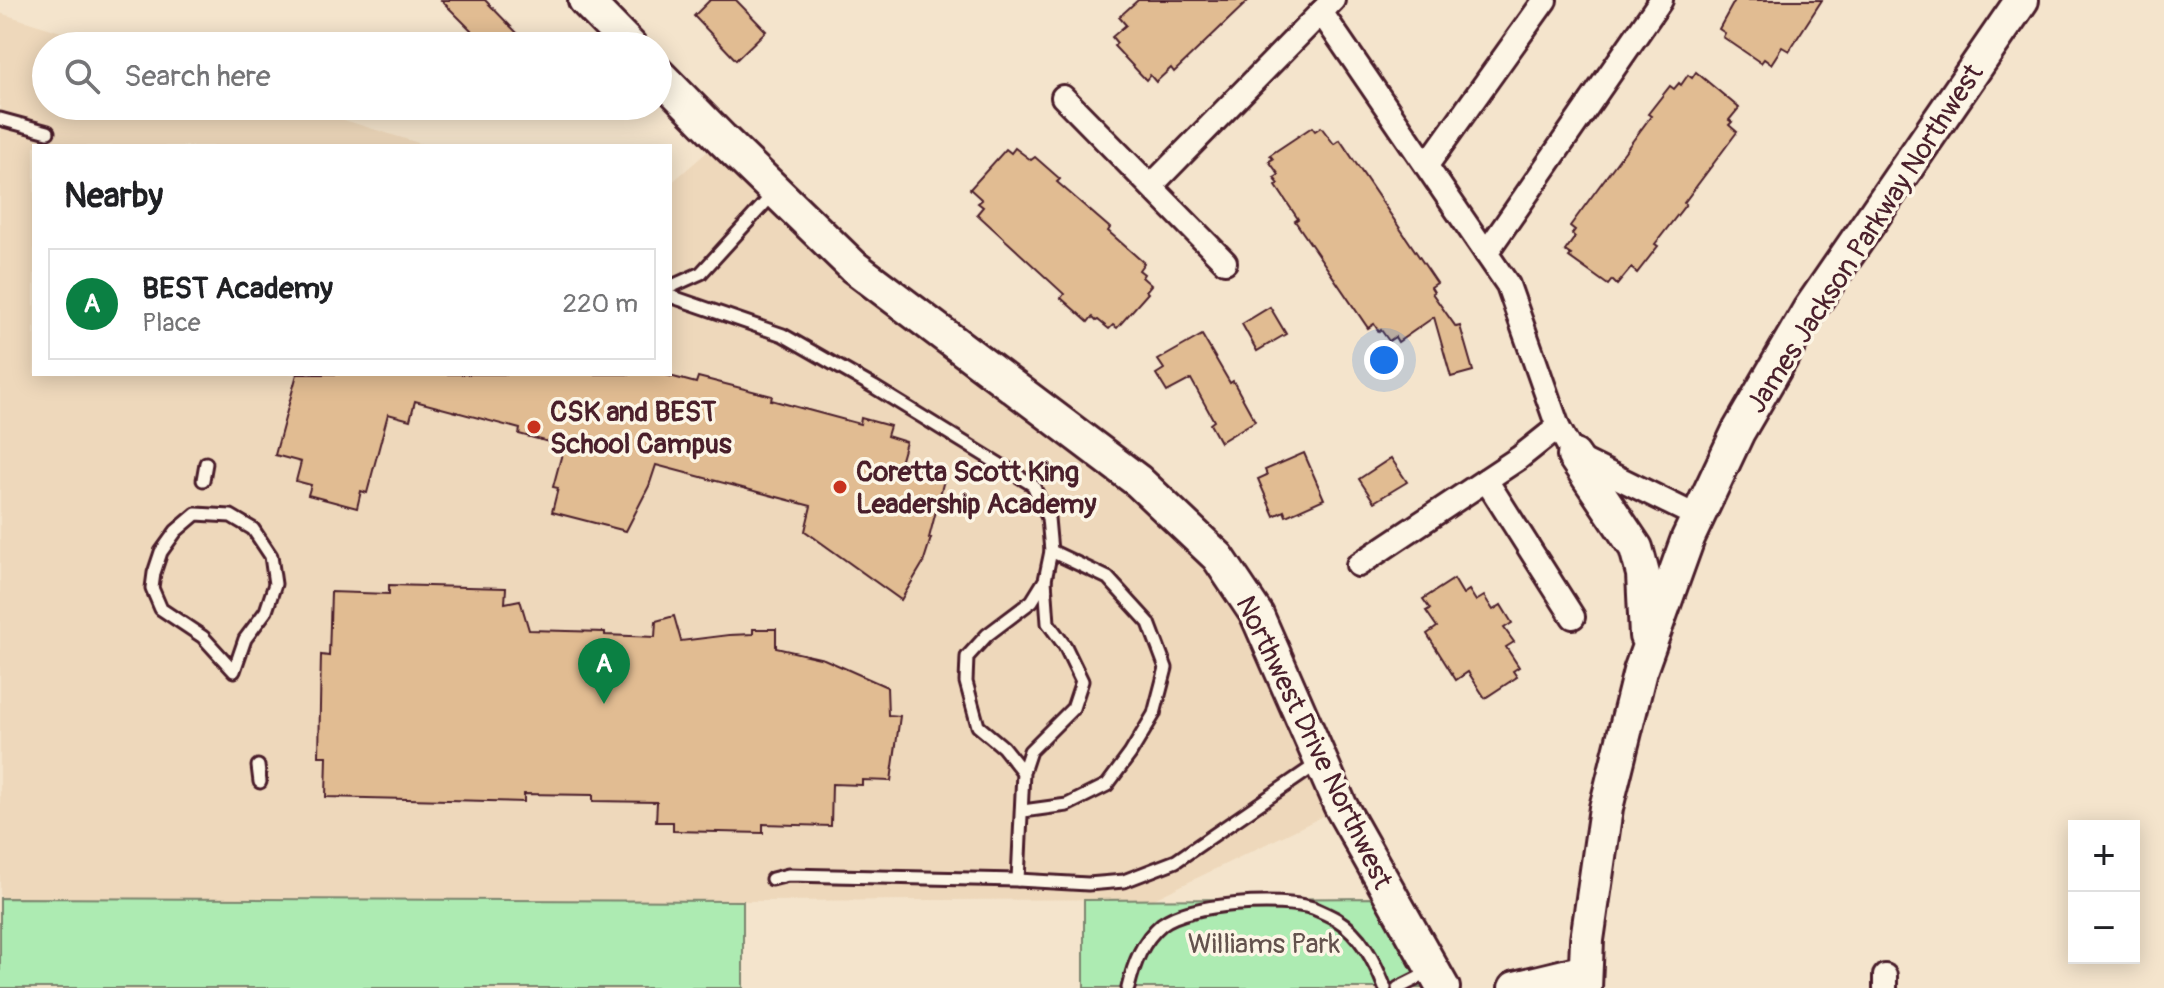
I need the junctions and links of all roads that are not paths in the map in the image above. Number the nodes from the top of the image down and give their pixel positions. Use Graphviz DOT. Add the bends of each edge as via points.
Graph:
graph roads {
  1 [pos="1545,0"];
  2 [pos="1661,0"];
  3 [pos="2022,0"];
  4 [pos="594,3"];
  5 [pos="1327,6"];
  6 [pos="618,32"];
  7 [pos="672,88"];
  8 [pos="1063,97"];
  9 [pos="0,119"];
  10 [pos="48,132"];
  11 [pos="1427,165"];
  12 [pos="1151,186"];
  13 [pos="776,191"];
  14 [pos="1486,253"];
  15 [pos="1225,262"];
  16 [pos="672,286"];
  17 [pos="672,297"];
  18 [pos="1558,427"];
  19 [pos="1574,456"];
  20 [pos="206,463"];
  21 [pos="203,480"];
  22 [pos="1486,480"];
  23 [pos="196,514"];
  24 [pos="1698,517"];
  25 [pos="1051,551"];
  26 [pos="1358,565"];
  27 [pos="1045,580"];
  28 [pos="1573,617"];
  29 [pos="1645,658"];
  30 [pos="1321,761"];
  31 [pos="258,766"];
  32 [pos="1023,772"];
  33 [pos="260,782"];
  34 [pos="1023,811"];
  35 [pos="772,879"];
  36 [pos="1018,880"];
  37 [pos="1438,979"];
  38 [pos="1585,980"];
  39 [pos="1128,988"];
  40 [pos="1385,988"];
  41 [pos="1398,988"];
  42 [pos="1515,988"];
  1 -- 11 [label="street"];
  2 -- 14 [label="street"];
  3 -- 24 [label="main road, James Jackson Parkway Northwest" via="1809,310 1738,432"];
  4 -- 6 [label="main road"];
  5 -- 11 [label="street"];
  5 -- 12 [label="street"];
  7 -- 13 [label="main road, Northwest Drive Northwest"];
  8 -- 12 [label="street"];
  9 -- 10 [label="lane"];
  11 -- 14 [label="street"];
  12 -- 15 [label="street"];
  13 -- 16 [label="lane" via="701,273"];
  13 -- 30 [label="main road, Northwest Drive Northwest" via="854,267 1138,481 1218,557 1257,615"];
  14 -- 18 [label="street" via="1508,285"];
  17 -- 25 [label="lane" via="783,335 1033,485 1048,518"];
  18 -- 19 [label="street"];
  18 -- 22 [label="street"];
  19 -- 24 [label="street"];
  19 -- 29 [label="main road" via="1636,548 1646,601"];
  20 -- 21 [label="lane"];
  22 -- 26 [label="street"];
  22 -- 28 [label="street"];
  23 -- 23 [label="lane" via="161,552 152,588 161,609 203,637 234,671 245,639 271,597 271,556 253,529 231,516"];
  24 -- 29 [label="main road, James Jackson Parkway Northwest"];
  25 -- 27 [label="lane"];
  25 -- 34 [label="lane" via="1108,578 1149,623 1166,668 1154,714 1107,785 1067,805"];
  27 -- 32 [label="lane" via="1048,623 1082,681 1073,708 1030,751"];
  27 -- 32 [label="lane" via="1032,601 967,657 966,682 978,726"];
  29 -- 38 [label="main road, James Jackson Parkway Northwest" via="1606,808"];
  30 -- 36 [label="lane" via="1176,861 1124,881"];
  30 -- 37 [label="main road, Northwest Drive Northwest" via="1340,805"];
  31 -- 33 [label="lane"];
  32 -- 34 [label="lane"];
  34 -- 36 [label="lane"];
  35 -- 36 [label="lane" via="788,875"];
  37 -- 41 [label="lane"];
  38 -- 42 [label="main road"];
  39 -- 40 [label="lane" via="1144,943 1165,922 1212,907 1265,904 1313,908 1336,919 1367,951"];
}
